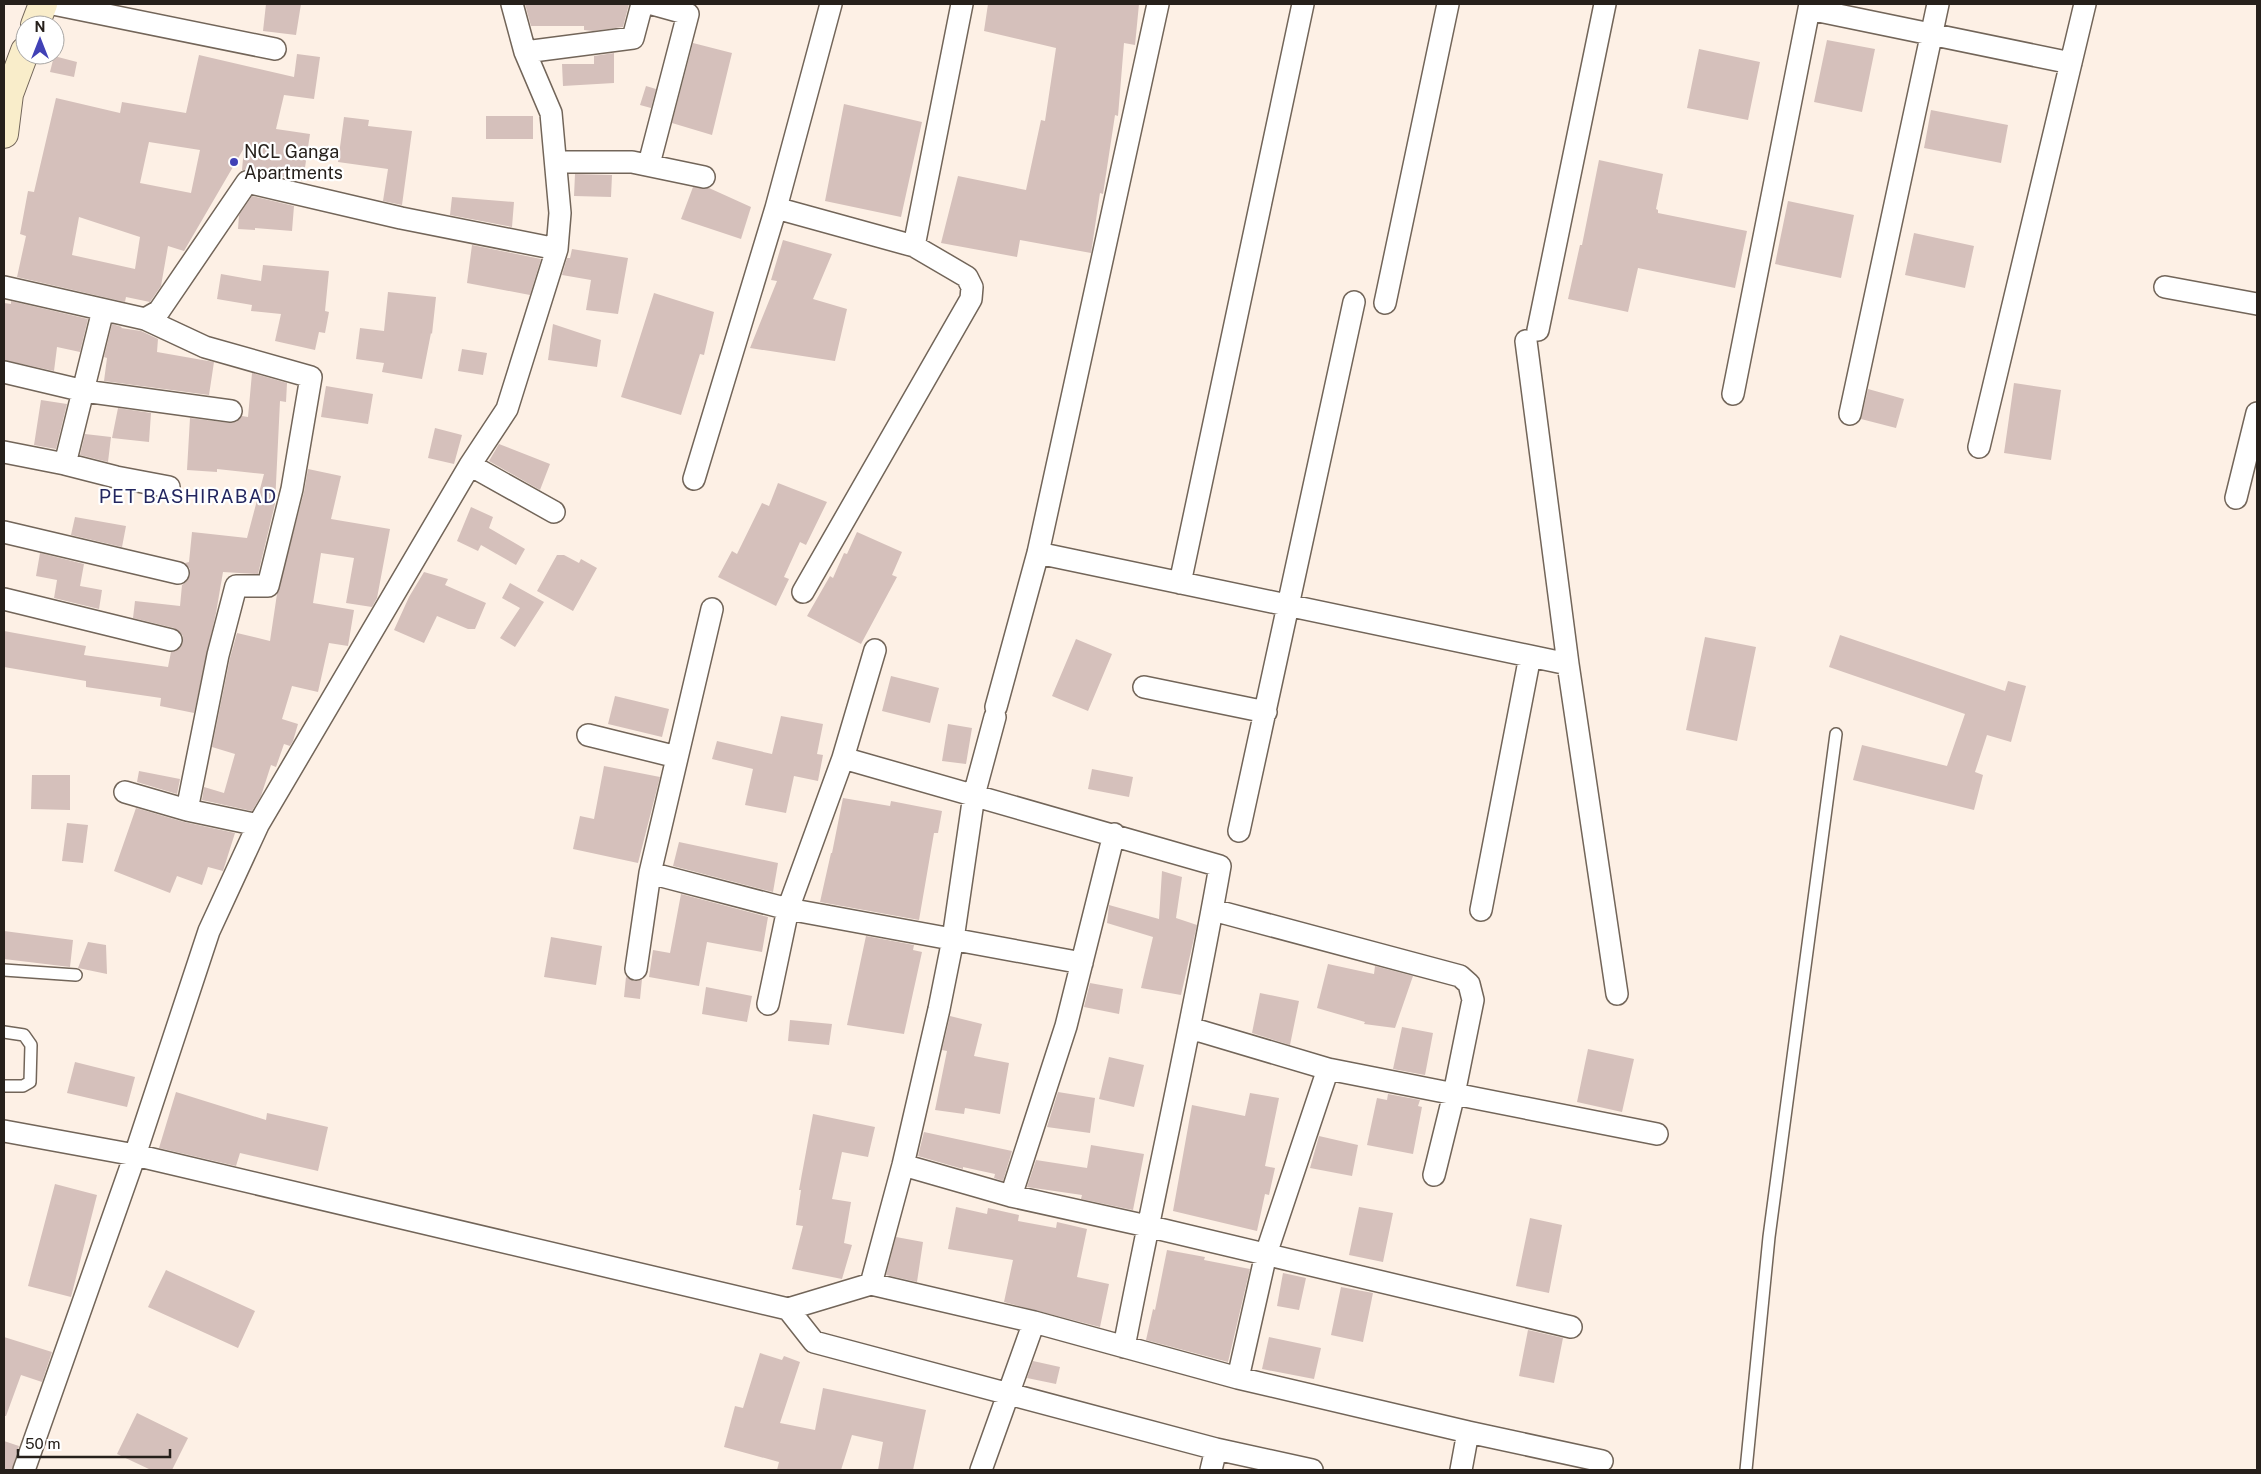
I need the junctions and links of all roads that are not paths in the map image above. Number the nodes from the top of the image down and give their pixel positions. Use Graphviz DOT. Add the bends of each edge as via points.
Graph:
graph roads {
  1 [pos="53,4"];
  2 [pos="512,4"];
  3 [pos="642,4"];
  4 [pos="652,4"];
  5 [pos="830,4"];
  6 [pos="962,4"];
  7 [pos="1158,4"];
  8 [pos="1303,4"];
  9 [pos="1448,4"];
  10 [pos="1605,4"];
  11 [pos="1938,4"];
  12 [pos="2085,4"];
  13 [pos="1809,6"];
  14 [pos="1932,34"];
  15 [pos="275,50"];
  16 [pos="525,52"];
  17 [pos="2071,63"];
  18 [pos="20,65"];
  19 [pos="4,134"];
  20 [pos="556,162"];
  21 [pos="649,164"];
  22 [pos="704,177"];
  23 [pos="776,208"];
  24 [pos="914,246"];
  25 [pos="557,249"];
  26 [pos="4,287"];
  27 [pos="2166,287"];
  28 [pos="1354,302"];
  29 [pos="1385,303"];
  30 [pos="2257,304"];
  31 [pos="103,310"];
  32 [pos="145,319"];
  33 [pos="4,372"];
  34 [pos="84,391"];
  35 [pos="1733,394"];
  36 [pos="231,411"];
  37 [pos="2257,413"];
  38 [pos="1850,414"];
  39 [pos="1979,447"];
  40 [pos="4,452"];
  41 [pos="65,464"];
  42 [pos="470,466"];
  43 [pos="694,479"];
  44 [pos="169,487"];
  45 [pos="2236,498"];
  46 [pos="554,512"];
  47 [pos="4,532"];
  48 [pos="1038,553"];
  49 [pos="178,573"];
  50 [pos="1180,583"];
  51 [pos="802,592"];
  52 [pos="4,600"];
  53 [pos="1289,606"];
  54 [pos="712,609"];
  55 [pos="171,640"];
  56 [pos="875,650"];
  57 [pos="1530,656"];
  58 [pos="1568,664"];
  59 [pos="1144,687"];
  60 [pos="1266,712"];
  61 [pos="588,734"];
  62 [pos="1836,734"];
  63 [pos="677,757"];
  64 [pos="843,758"];
  65 [pos="125,792"];
  66 [pos="974,795"];
  67 [pos="187,810"];
  68 [pos="258,825"];
  69 [pos="1239,831"];
  70 [pos="1114,834"];
  71 [pos="650,873"];
  72 [pos="788,909"];
  73 [pos="1213,910"];
  74 [pos="1481,910"];
  75 [pos="953,939"];
  76 [pos="1082,963"];
  77 [pos="636,969"];
  78 [pos="4,970"];
  79 [pos="76,975"];
  80 [pos="1617,994"];
  81 [pos="768,1004"];
  82 [pos="1190,1028"];
  83 [pos="4,1032"];
  84 [pos="1328,1069"];
  85 [pos="4,1086"];
  86 [pos="1454,1094"];
  87 [pos="4,1131"];
  88 [pos="1657,1134"];
  89 [pos="135,1155"];
  90 [pos="903,1165"];
  91 [pos="1434,1175"];
  92 [pos="1011,1196"];
  93 [pos="1147,1226"];
  94 [pos="1266,1254"];
  95 [pos="871,1284"];
  96 [pos="788,1309"];
  97 [pos="1034,1322"];
  98 [pos="1571,1327"];
  99 [pos="1124,1347"];
  100 [pos="1238,1378"];
  101 [pos="1006,1394"];
  102 [pos="1468,1432"];
  103 [pos="1216,1449"];
  104 [pos="1602,1461"];
  105 [pos="24,1470"];
  106 [pos="981,1470"];
  107 [pos="1211,1470"];
  108 [pos="1312,1470"];
  109 [pos="1461,1470"];
  110 [pos="1746,1470"];
  1 -- 15 [label="street"];
  2 -- 16 [label="street"];
  3 -- 16 [label="street" via="633,38"];
  4 -- 21 [label="street" via="688,14"];
  5 -- 23 [label="street"];
  6 -- 24 [label="street"];
  7 -- 48 [label="street"];
  8 -- 50 [label="street"];
  9 -- 29 [label="street"];
  10 -- 58 [label="street" via="1532,335"];
  11 -- 14 [label="street"];
  12 -- 17 [label="street"];
  13 -- 14 [label="street"];
  13 -- 35 [label="street"];
  14 -- 17 [label="street"];
  14 -- 38 [label="street"];
  16 -- 20 [label="street" via="552,113"];
  17 -- 39 [label="street"];
  18 -- 19 [label="main road" via="9,94"];
  20 -- 21 [label="street"];
  20 -- 25 [label="street" via="560,213"];
  21 -- 22 [label="street"];
  23 -- 24 [label="street"];
  23 -- 43 [label="street"];
  24 -- 51 [label="street" via="967,278 972,287 971,299"];
  25 -- 32 [label="street" via="401,218 247,182 159,311"];
  25 -- 42 [label="street" via="507,409"];
  26 -- 31 [label="street"];
  27 -- 30 [label="street"];
  28 -- 53 [label="street"];
  31 -- 32 [label="street"];
  31 -- 34 [label="street"];
  32 -- 67 [label="street" via="205,347 311,377 292,489 268,586 236,586 218,655"];
  33 -- 34 [label="street"];
  34 -- 36 [label="street"];
  34 -- 41 [label="street"];
  37 -- 45 [label="street"];
  40 -- 41 [label="street"];
  41 -- 44 [label="street"];
  42 -- 46 [label="street"];
  42 -- 68 [label="street"];
  47 -- 49 [label="street"];
  48 -- 50 [label="street"];
  48 -- 66 [label="street"];
  50 -- 53 [label="street"];
  52 -- 55 [label="street"];
  53 -- 57 [label="street"];
  53 -- 60 [label="street"];
  54 -- 63 [label="street"];
  56 -- 64 [label="street"];
  57 -- 58 [label="street"];
  57 -- 74 [label="street"];
  58 -- 80 [label="street"];
  59 -- 60 [label="street"];
  60 -- 69 [label="street"];
  61 -- 63 [label="street"];
  62 -- 110 [label="lane" via="1769,1237"];
  63 -- 71 [label="street"];
  64 -- 66 [label="street"];
  64 -- 72 [label="street"];
  65 -- 67 [label="street"];
  66 -- 70 [label="street"];
  66 -- 75 [label="street"];
  67 -- 68 [label="street"];
  68 -- 89 [label="street" via="209,931"];
  70 -- 73 [label="street" via="1220,866"];
  70 -- 76 [label="street"];
  71 -- 72 [label="street"];
  71 -- 77 [label="street"];
  72 -- 75 [label="street"];
  72 -- 81 [label="street"];
  73 -- 82 [label="street"];
  73 -- 86 [label="street" via="1460,976 1469,984 1473,1000"];
  75 -- 76 [label="street"];
  75 -- 90 [label="street"];
  76 -- 92 [label="street" via="1066,1026"];
  78 -- 79 [label="lane"];
  82 -- 84 [label="street"];
  82 -- 93 [label="street"];
  83 -- 85 [label="lane" via="24,1036 31,1045 30,1082 23,1086"];
  84 -- 86 [label="street"];
  84 -- 94 [label="street"];
  86 -- 88 [label="street"];
  86 -- 91 [label="street"];
  87 -- 89 [label="street"];
  89 -- 96 [label="street"];
  89 -- 105 [label="street"];
  90 -- 92 [label="street"];
  90 -- 95 [label="street"];
  92 -- 93 [label="street"];
  93 -- 94 [label="street"];
  93 -- 99 [label="street"];
  94 -- 98 [label="street"];
  94 -- 100 [label="street"];
  95 -- 96 [label="street"];
  95 -- 97 [label="street"];
  96 -- 101 [label="street" via="814,1342"];
  97 -- 99 [label="street"];
  97 -- 101 [label="street"];
  99 -- 100 [label="street"];
  100 -- 102 [label="street"];
  101 -- 103 [label="street"];
  101 -- 106 [label="street"];
  102 -- 104 [label="street"];
  102 -- 109 [label="street"];
  103 -- 107 [label="street"];
  103 -- 108 [label="street"];
}
